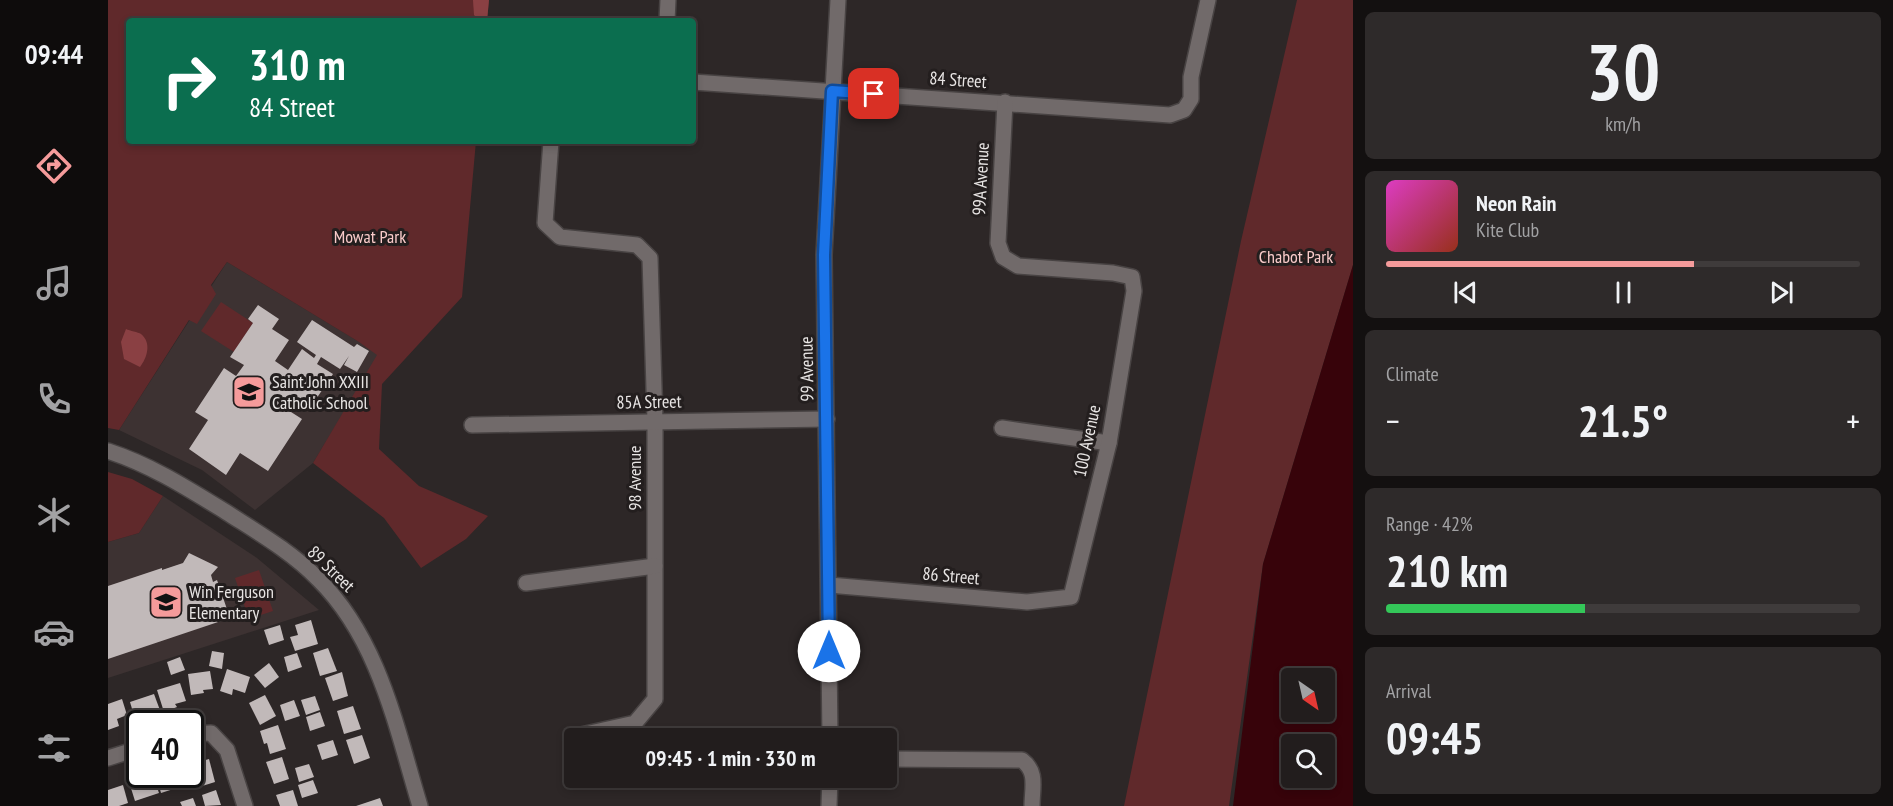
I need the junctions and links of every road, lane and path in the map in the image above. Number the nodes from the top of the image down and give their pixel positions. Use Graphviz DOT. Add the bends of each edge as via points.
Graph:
graph roads {
  1 [pos="668,0"];
  2 [pos="838,0"];
  3 [pos="1208,0"];
  4 [pos="667,18"];
  5 [pos="696,82"];
  6 [pos="832,91"];
  7 [pos="1005,102"];
  8 [pos="551,144"];
  9 [pos="1134,291"];
  10 [pos="827,419"];
  11 [pos="655,421"];
  12 [pos="472,425"];
  13 [pos="1002,428"];
  14 [pos="1108,443"];
  15 [pos="108,452"];
  16 [pos="655,566"];
  17 [pos="526,583"];
  18 [pos="829,585"];
  19 [pos="1071,597"];
  20 [pos="612,728"];
  21 [pos="830,728"];
  22 [pos="204,733"];
  23 [pos="126,752"];
  24 [pos="108,758"];
  25 [pos="897,759"];
  26 [pos="830,788"];
  27 [pos="245,806"];
  28 [pos="420,806"];
  29 [pos="829,806"];
  30 [pos="1032,806"];
  1 -- 4 [label="street"];
  2 -- 6 [label="street, 99 Avenue"];
  3 -- 7 [label="street, 84 Street" via="1191,77 1191,99 1184,110 1170,115"];
  5 -- 6 [label="street, 84 Street"];
  6 -- 7 [label="street, 84 Street"];
  6 -- 10 [label="street, 99 Avenue" via="824,255"];
  7 -- 9 [label="street, 99A Avenue" via="998,243 1003,257 1018,266 1132,277"];
  8 -- 11 [label="street, 98 Avenue" via="545,223 560,237 637,245 650,258"];
  9 -- 14 [label="street, 100 Avenue"];
  10 -- 11 [label="street, 85A Street"];
  10 -- 18 [label="street, 99 Avenue"];
  11 -- 12 [label="street, 85A Street"];
  11 -- 16 [label="street, 98 Avenue"];
  13 -- 14 [label="street"];
  14 -- 19 [label="street, 100 Avenue"];
  15 -- 28 [label="street, 89 Street" via="154,469 243,523 306,568 334,595 352,620 377,669"];
  16 -- 17 [label="street"];
  16 -- 20 [label="street, 98 Avenue" via="655,699 634,723"];
  18 -- 19 [label="street, 86 Street" via="1027,602"];
  18 -- 21 [label="street, 99 Avenue"];
  22 -- 27 [label="street" via="211,733 227,750"];
  23 -- 24 [label="street"];
  25 -- 30 [label="street" via="1022,760 1030,766 1033,776"];
  26 -- 29 [label="street"];
}
